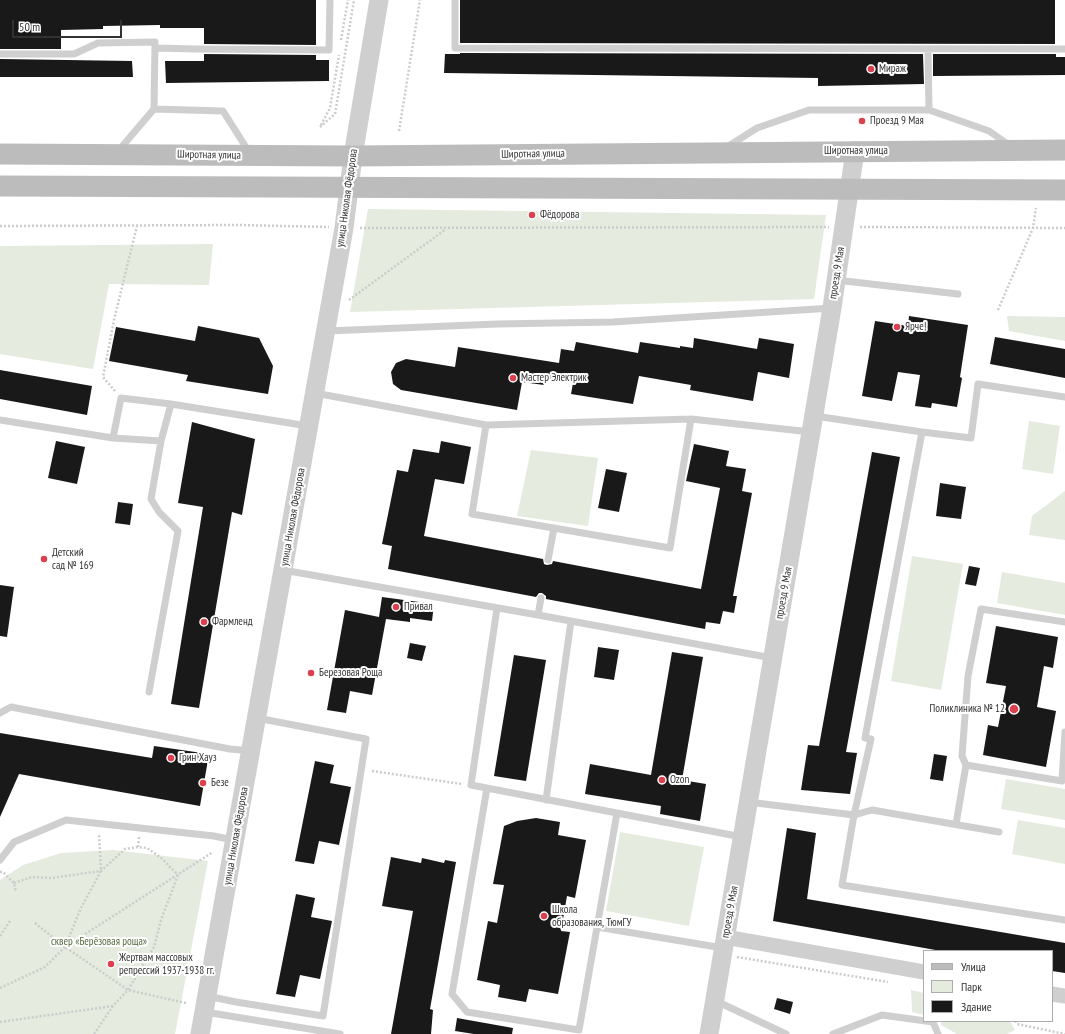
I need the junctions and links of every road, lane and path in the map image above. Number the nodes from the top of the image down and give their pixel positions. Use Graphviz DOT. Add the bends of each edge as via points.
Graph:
graph roads {
  1 [pos="330,0"];
  2 [pos="348,0"];
  3 [pos="354,0"];
  4 [pos="379,0"];
  5 [pos="420,0"];
  6 [pos="455,0"];
  7 [pos="341,41"];
  8 [pos="340,47"];
  9 [pos="155,48"];
  10 [pos="928,49"];
  11 [pos="1065,49"];
  12 [pos="0,54"];
  13 [pos="154,109"];
  14 [pos="928,110"];
  15 [pos="399,131"];
  16 [pos="1017,150"];
  17 [pos="1065,150"];
  18 [pos="855,151"];
  19 [pos="719,152"];
  20 [pos="0,154"];
  21 [pos="116,154"];
  22 [pos="252,155"];
  23 [pos="353,156"];
  24 [pos="0,186"];
  25 [pos="350,188"];
  26 [pos="850,189"];
  27 [pos="1065,190"];
  28 [pos="0,226"];
  29 [pos="137,226"];
  30 [pos="844,227"];
  31 [pos="344,228"];
  32 [pos="446,228"];
  33 [pos="1033,228"];
  34 [pos="1065,228"];
  35 [pos="836,280"];
  36 [pos="958,294"];
  37 [pos="349,300"];
  38 [pos="832,308"];
  39 [pos="998,310"];
  40 [pos="326,331"];
  41 [pos="314,393"];
  42 [pos="121,398"];
  43 [pos="1065,398"];
  44 [pos="171,404"];
  45 [pos="691,419"];
  46 [pos="0,420"];
  47 [pos="812,424"];
  48 [pos="486,425"];
  49 [pos="309,426"];
  50 [pos="922,432"];
  51 [pos="113,438"];
  52 [pos="161,441"];
  53 [pos="554,528"];
  54 [pos="548,560"];
  55 [pos="283,570"];
  56 [pos="541,598"];
  57 [pos="497,608"];
  58 [pos="538,615"];
  59 [pos="571,621"];
  60 [pos="1065,622"];
  61 [pos="773,658"];
  62 [pos="149,692"];
  63 [pos="0,712"];
  64 [pos="257,718"];
  65 [pos="1065,732"];
  66 [pos="251,751"];
  67 [pos="966,765"];
  68 [pos="361,769"];
  69 [pos="471,785"];
  70 [pos="487,788"];
  71 [pos="546,800"];
  72 [pos="748,802"];
  73 [pos="617,813"];
  74 [pos="854,815"];
  75 [pos="99,824"];
  76 [pos="956,824"];
  77 [pos="999,832"];
  78 [pos="742,837"];
  79 [pos="139,841"];
  80 [pos="235,841"];
  81 [pos="138,846"];
  82 [pos="213,852"];
  83 [pos="0,860"];
  84 [pos="101,870"];
  85 [pos="0,872"];
  86 [pos="178,875"];
  87 [pos="14,883"];
  88 [pos="16,892"];
  89 [pos="1065,920"];
  90 [pos="10,921"];
  91 [pos="35,923"];
  92 [pos="598,928"];
  93 [pos="0,936"];
  94 [pos="65,947"];
  95 [pos="724,947"];
  96 [pos="923,972"];
  97 [pos="893,983"];
  98 [pos="0,988"];
  99 [pos="128,990"];
  100 [pos="1053,994"];
  101 [pos="1065,996"];
  102 [pos="714,1000"];
  103 [pos="186,1003"];
  104 [pos="206,1004"];
  105 [pos="113,1006"];
  106 [pos="923,1021"];
  107 [pos="0,1022"];
  108 [pos="933,1022"];
  109 [pos="1016,1022"];
  110 [pos="94,1034"];
  111 [pos="200,1034"];
  112 [pos="340,1034"];
  113 [pos="709,1034"];
  114 [pos="786,1034"];
  115 [pos="833,1034"];
  116 [pos="938,1034"];
  117 [pos="1065,1034"];
  1 -- 9 [label="lane" via="329,50"];
  2 -- 7 [label="path"];
  3 -- 8 [label="path" via="335,114 320,127 330,108"];
  4 -- 23 [label="street, улица Николая Фёдорова"];
  5 -- 15 [label="path"];
  6 -- 10 [label="lane" via="455,48"];
  9 -- 12 [label="lane" via="155,42 98,43 74,54"];
  9 -- 13 [label="lane"];
  10 -- 11 [label="lane"];
  10 -- 14 [label="lane"];
  13 -- 21 [label="lane"];
  13 -- 22 [label="lane" via="223,112"];
  14 -- 16 [label="lane" via="989,131"];
  14 -- 19 [label="lane" via="809,110 757,128"];
  16 -- 17 [label="main road, Широтная улица"];
  16 -- 18 [label="main road, Широтная улица"];
  18 -- 19 [label="main road, Широтная улица"];
  18 -- 26 [label="street, проезд 9 Мая"];
  19 -- 23 [label="main road, Широтная улица"];
  20 -- 21 [label="main road, Широтная улица"];
  21 -- 22 [label="main road, Широтная улица"];
  22 -- 23 [label="main road, Широтная улица"];
  23 -- 25 [label="street, улица Николая Фёдорова"];
  24 -- 25 [label="main road"];
  25 -- 26 [label="main road"];
  25 -- 31 [label="street, улица Николая Фёдорова"];
  26 -- 27 [label="main road"];
  26 -- 30 [label="street, проезд 9 Мая"];
  28 -- 29 [label="path"];
  29 -- 31 [label="path"];
  29 -- 42 [label="path" via="103,377"];
  30 -- 32 [label="path"];
  30 -- 33 [label="path"];
  30 -- 35 [label="street, проезд 9 Мая"];
  31 -- 32 [label="path"];
  31 -- 40 [label="street, улица Николая Фёдорова"];
  32 -- 37 [label="path"];
  33 -- 34 [label="path"];
  33 -- 39 [label="path"];
  35 -- 36 [label="lane"];
  35 -- 38 [label="street, проезд 9 Мая"];
  38 -- 40 [label="lane" via="613,322"];
  38 -- 47 [label="street, проезд 9 Мая"];
  40 -- 41 [label="street, улица Николая Фёдорова"];
  41 -- 48 [label="lane"];
  41 -- 49 [label="street, улица Николая Фёдорова"];
  42 -- 44 [label="lane"];
  42 -- 51 [label="lane"];
  43 -- 50 [label="lane" via="978,384 971,438"];
  44 -- 49 [label="lane"];
  44 -- 52 [label="lane"];
  45 -- 47 [label="lane"];
  45 -- 48 [label="lane"];
  45 -- 53 [label="lane" via="670,548"];
  46 -- 51 [label="lane"];
  47 -- 50 [label="lane"];
  47 -- 61 [label="street, проезд 9 Мая"];
  48 -- 53 [label="lane" via="472,514"];
  49 -- 55 [label="street, улица Николая Фёдорова"];
  50 -- 74 [label="lane" via="865,738 871,739"];
  51 -- 52 [label="lane"];
  52 -- 62 [label="lane" via="151,499 159,512 178,531"];
  53 -- 54 [label="lane"];
  55 -- 57 [label="lane"];
  55 -- 64 [label="street, улица Николая Фёдорова"];
  56 -- 58 [label="lane"];
  57 -- 58 [label="lane"];
  57 -- 69 [label="lane"];
  58 -- 59 [label="lane"];
  59 -- 61 [label="lane"];
  59 -- 71 [label="lane"];
  60 -- 67 [label="lane" via="981,609 968,676 962,756"];
  61 -- 72 [label="street, проезд 9 Мая"];
  63 -- 66 [label="lane" via="11,707"];
  64 -- 66 [label="street, улица Николая Фёдорова"];
  64 -- 68 [label="lane" via="366,739"];
  65 -- 67 [label="lane" via="1062,781"];
  66 -- 80 [label="street, улица Николая Фёдорова"];
  67 -- 76 [label="lane"];
  68 -- 69 [label="path"];
  68 -- 104 [label="lane" via="323,1016 236,1002"];
  69 -- 70 [label="lane"];
  70 -- 71 [label="lane"];
  70 -- 92 [label="lane" via="452,994 467,1012 579,1030"];
  71 -- 73 [label="lane"];
  72 -- 74 [label="lane"];
  72 -- 78 [label="street, проезд 9 Мая"];
  73 -- 78 [label="lane"];
  73 -- 92 [label="lane"];
  74 -- 76 [label="lane" via="872,810"];
  74 -- 89 [label="lane" via="842,885"];
  75 -- 80 [label="lane" via="214,836"];
  75 -- 83 [label="lane" via="66,820 14,842"];
  75 -- 84 [label="path"];
  76 -- 77 [label="lane"];
  78 -- 95 [label="street, проезд 9 Мая"];
  79 -- 81 [label="path"];
  80 -- 104 [label="street, улица Николая Фёдорова"];
  81 -- 84 [label="path" via="125,849"];
  81 -- 86 [label="path" via="147,848"];
  82 -- 86 [label="path"];
  84 -- 87 [label="path" via="51,878 32,877"];
  84 -- 94 [label="path" via="80,908"];
  85 -- 87 [label="path"];
  86 -- 94 [label="path"];
  86 -- 99 [label="path" via="154,947"];
  87 -- 88 [label="path"];
  90 -- 93 [label="path"];
  91 -- 94 [label="path"];
  92 -- 95 [label="lane"];
  94 -- 98 [label="path" via="45,967"];
  94 -- 99 [label="path"];
  95 -- 96 [label="street"];
  95 -- 97 [label="path"];
  95 -- 102 [label="street, проезд 9 Мая"];
  99 -- 103 [label="path"];
  99 -- 105 [label="path"];
  100 -- 101 [label="street"];
  102 -- 113 [label="street, проезд 9 Мая"];
  102 -- 114 [label="lane"];
  104 -- 111 [label="street, улица Николая Фёдорова"];
  104 -- 112 [label="lane"];
  105 -- 107 [label="path"];
  105 -- 110 [label="path"];
  106 -- 115 [label="lane" via="882,1015"];
  108 -- 116 [label="lane"];
  109 -- 117 [label="path"];
}
